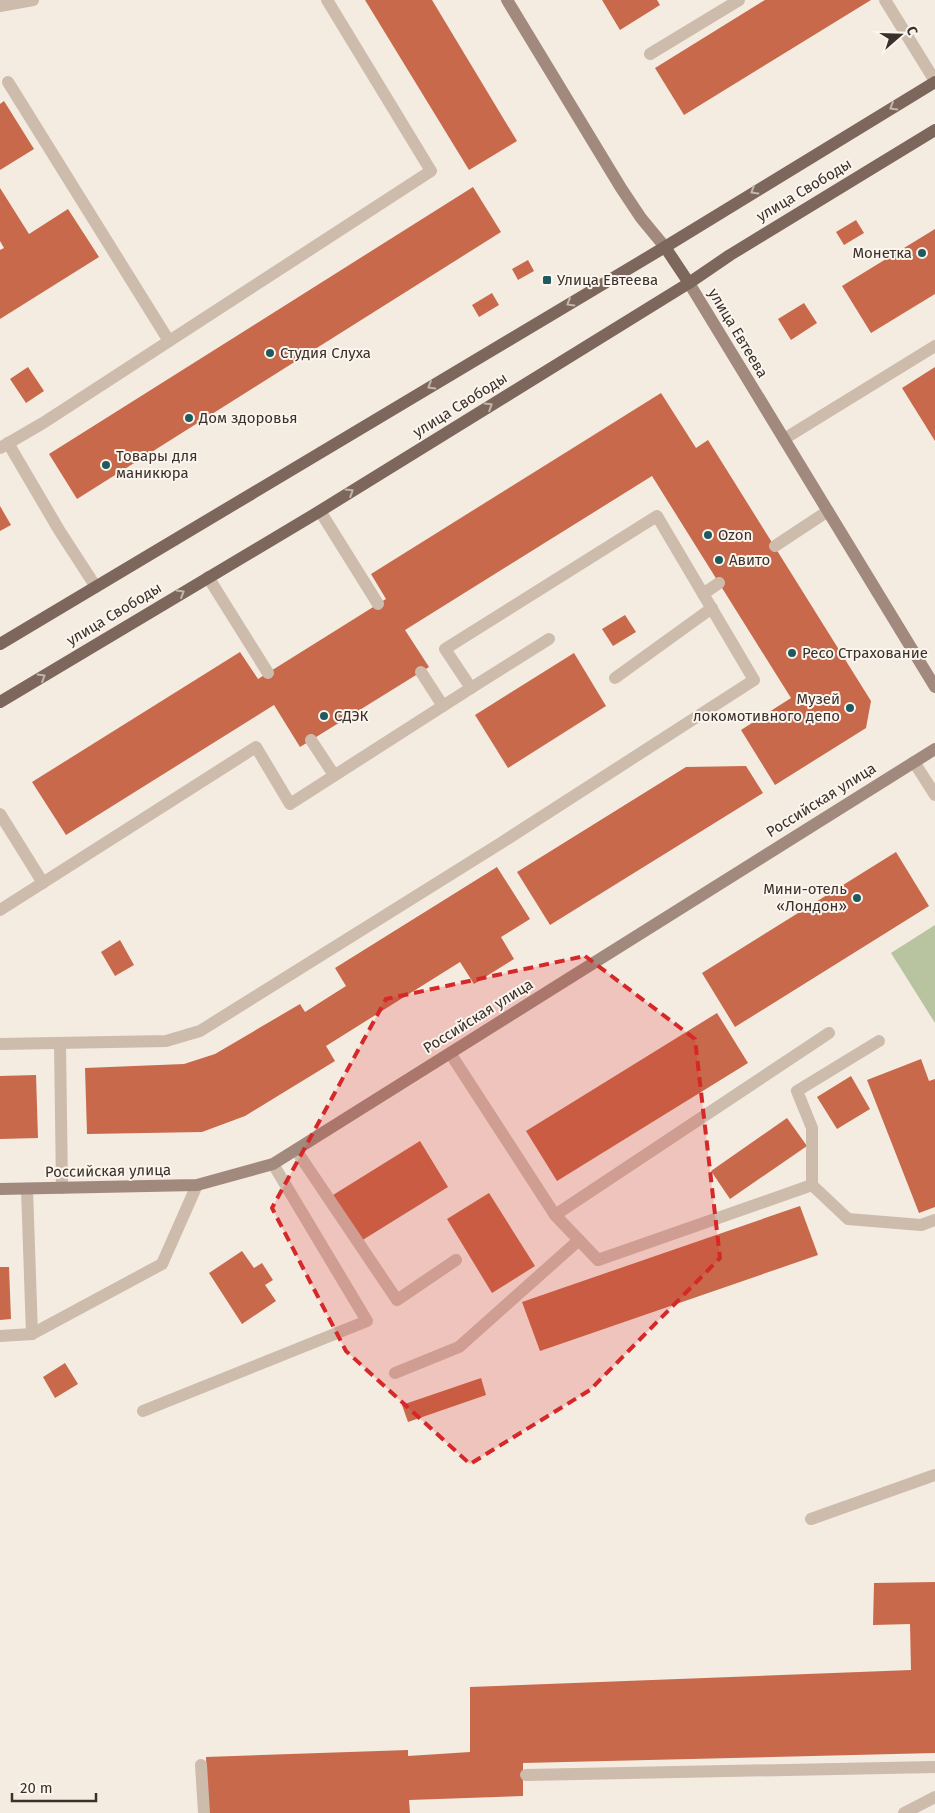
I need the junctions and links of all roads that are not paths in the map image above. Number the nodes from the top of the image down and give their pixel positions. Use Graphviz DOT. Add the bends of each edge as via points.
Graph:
graph roads {
  1 [pos="33,0"];
  2 [pos="327,0"];
  3 [pos="507,0"];
  4 [pos="739,0"];
  5 [pos="885,0"];
  6 [pos="0,6"];
  7 [pos="650,54"];
  8 [pos="8,82"];
  9 [pos="935,82"];
  10 [pos="935,130"];
  11 [pos="665,246"];
  12 [pos="689,283"];
  13 [pos="169,341"];
  14 [pos="935,346"];
  15 [pos="784,439"];
  16 [pos="4,446"];
  17 [pos="320,510"];
  18 [pos="828,511"];
  19 [pos="775,546"];
  20 [pos="208,577"];
  21 [pos="719,583"];
  22 [pos="96,587"];
  23 [pos="703,594"];
  24 [pos="378,604"];
  25 [pos="712,608"];
  26 [pos="549,639"];
  27 [pos="0,644"];
  28 [pos="268,672"];
  29 [pos="421,672"];
  30 [pos="615,678"];
  31 [pos="471,688"];
  32 [pos="935,688"];
  33 [pos="0,702"];
  34 [pos="443,706"];
  35 [pos="311,740"];
  36 [pos="935,749"];
  37 [pos="914,762"];
  38 [pos="334,776"];
  39 [pos="935,795"];
  40 [pos="0,814"];
  41 [pos="43,883"];
  42 [pos="0,910"];
  43 [pos="829,1033"];
  44 [pos="879,1041"];
  45 [pos="60,1043"];
  46 [pos="0,1044"];
  47 [pos="450,1053"];
  48 [pos="296,1150"];
  49 [pos="273,1164"];
  50 [pos="197,1185"];
  51 [pos="812,1185"];
  52 [pos="62,1188"];
  53 [pos="0,1189"];
  54 [pos="27,1189"];
  55 [pos="555,1215"];
  56 [pos="935,1220"];
  57 [pos="579,1240"];
  58 [pos="456,1260"];
  59 [pos="32,1334"];
  60 [pos="0,1336"];
  61 [pos="395,1372"];
  62 [pos="143,1411"];
  63 [pos="935,1475"];
  64 [pos="811,1519"];
  65 [pos="201,1765"];
  66 [pos="935,1767"];
  67 [pos="526,1775"];
  68 [pos="935,1797"];
  69 [pos="204,1813"];
  70 [pos="904,1813"];
  1 -- 6 [label="lane"];
  2 -- 13 [label="lane" via="431,170"];
  3 -- 11 [label="main road, улица Евтеева" via="641,218"];
  4 -- 7 [label="lane"];
  5 -- 9 [label="lane"];
  8 -- 13 [label="lane"];
  9 -- 11 [label="main road, улица Свободы, one-way"];
  10 -- 12 [label="main road, улица Свободы"];
  11 -- 12 [label="main road, улица Евтеева"];
  11 -- 22 [label="main road, улица Свободы, one-way"];
  12 -- 15 [label="main road, улица Евтеева"];
  17 -- 12 [label="main road, улица Свободы, one-way"];
  13 -- 16 [label="lane"];
  14 -- 15 [label="lane"];
  15 -- 18 [label="main road, улица Евтеева"];
  16 -- 22 [label="lane"];
  17 -- 20 [label="main road, улица Свободы"];
  17 -- 24 [label="lane"];
  18 -- 19 [label="lane"];
  18 -- 32 [label="main road, улица Евтеева"];
  20 -- 28 [label="lane"];
  33 -- 20 [label="main road, улица Свободы, one-way"];
  21 -- 23 [label="lane"];
  22 -- 27 [label="main road, улица Свободы"];
  23 -- 25 [label="lane"];
  23 -- 31 [label="lane" via="657,516 445,648"];
  25 -- 30 [label="lane"];
  25 -- 45 [label="lane" via="754,680 200,1032 166,1041"];
  26 -- 31 [label="lane"];
  29 -- 34 [label="lane"];
  31 -- 34 [label="lane"];
  34 -- 38 [label="lane"];
  35 -- 38 [label="lane"];
  36 -- 37 [label="main road, Российская улица"];
  37 -- 39 [label="lane"];
  37 -- 47 [label="main road, Российская улица"];
  38 -- 41 [label="lane" via="290,804 256,747"];
  40 -- 41 [label="lane"];
  41 -- 42 [label="lane"];
  43 -- 55 [label="lane"];
  44 -- 51 [label="lane" via="797,1090 812,1128"];
  45 -- 46 [label="lane"];
  45 -- 52 [label="lane"];
  47 -- 48 [label="main road, Российская улица"];
  47 -- 55 [label="lane"];
  48 -- 49 [label="main road, Российская улица"];
  48 -- 58 [label="lane" via="397,1300"];
  49 -- 50 [label="main road, Российская улица"];
  49 -- 62 [label="lane" via="367,1321"];
  50 -- 52 [label="main road, Российская улица"];
  50 -- 59 [label="lane" via="162,1264"];
  51 -- 56 [label="lane" via="848,1219 921,1225"];
  51 -- 57 [label="lane" via="598,1260"];
  52 -- 54 [label="main road, Российская улица"];
  53 -- 54 [label="main road, Российская улица"];
  54 -- 59 [label="lane"];
  55 -- 57 [label="lane"];
  57 -- 61 [label="lane" via="459,1347"];
  59 -- 60 [label="lane"];
  63 -- 64 [label="lane"];
  65 -- 69 [label="lane"];
  66 -- 67 [label="lane"];
  68 -- 70 [label="lane"];
}
